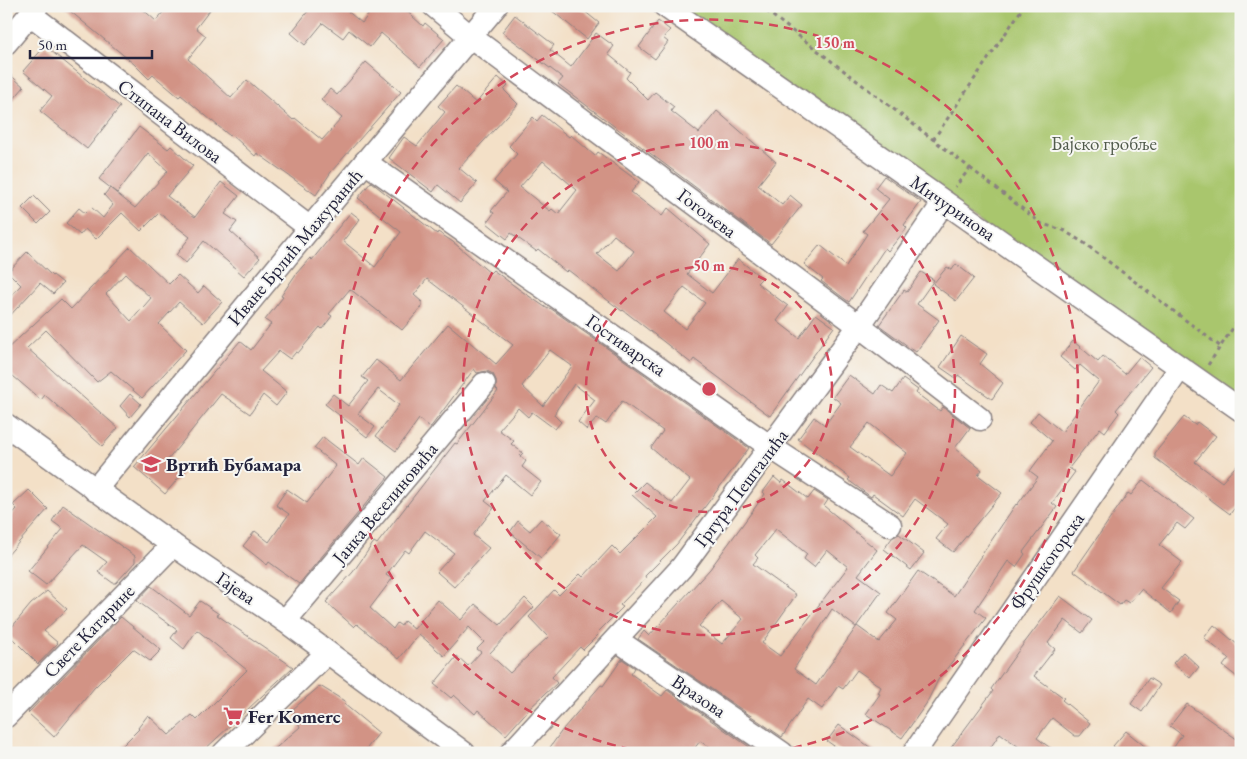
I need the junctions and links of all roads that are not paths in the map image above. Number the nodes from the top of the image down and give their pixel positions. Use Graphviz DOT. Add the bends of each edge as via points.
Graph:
graph roads {
  1 [pos="434,6"];
  2 [pos="496,6"];
  3 [pos="665,6"];
  4 [pos="34,10"];
  5 [pos="471,37"];
  6 [pos="6,43"];
  7 [pos="366,162"];
  8 [pos="944,202"];
  9 [pos="310,228"];
  10 [pos="859,326"];
  11 [pos="1180,368"];
  12 [pos="484,384"];
  13 [pos="1241,410"];
  14 [pos="980,419"];
  15 [pos="6,425"];
  16 [pos="772,448"];
  17 [pos="95,490"];
  18 [pos="890,525"];
  19 [pos="173,545"];
  20 [pos="285,621"];
  21 [pos="617,640"];
  22 [pos="327,653"];
  23 [pos="6,716"];
  24 [pos="224,753"];
  25 [pos="464,753"];
  26 [pos="511,753"];
  27 [pos="782,753"];
  28 [pos="914,753"];
  1 -- 5 [label="street, Гогољева"];
  2 -- 5 [label="street, Иване Брлић Мажуранић"];
  3 -- 8 [label="street, Мичуринова"];
  4 -- 6 [label="street"];
  4 -- 9 [label="street, Стипана Вилова"];
  5 -- 7 [label="street, Иване Брлић Мажуранић"];
  5 -- 10 [label="street, Гогољева"];
  7 -- 9 [label="street, Иване Брлић Мажуранић"];
  7 -- 16 [label="street, Гостиварска"];
  8 -- 10 [label="street, Гргура Пешталића"];
  8 -- 11 [label="street, Мичуринова"];
  9 -- 17 [label="street, Иване Брлић Мажуранић"];
  10 -- 14 [label="street, Гогољева"];
  10 -- 16 [label="street, Гргура Пешталића"];
  11 -- 13 [label="street, Мичуринова"];
  11 -- 28 [label="street, Фрушкогорска"];
  12 -- 20 [label="street, Јанка Веселиновића"];
  15 -- 17 [label="street, Гајева"];
  16 -- 18 [label="street, Гостиварска"];
  16 -- 21 [label="street, Гргура Пешталића" via="682,567"];
  17 -- 19 [label="street, Гајева"];
  19 -- 20 [label="street, Гајева"];
  19 -- 23 [label="street, Свете Катарине"];
  20 -- 22 [label="street, Гајева"];
  21 -- 26 [label="street, Гргура Пешталића"];
  21 -- 27 [label="street, Вразова"];
  22 -- 24 [label="street"];
  22 -- 25 [label="street, Гајева"];
}
